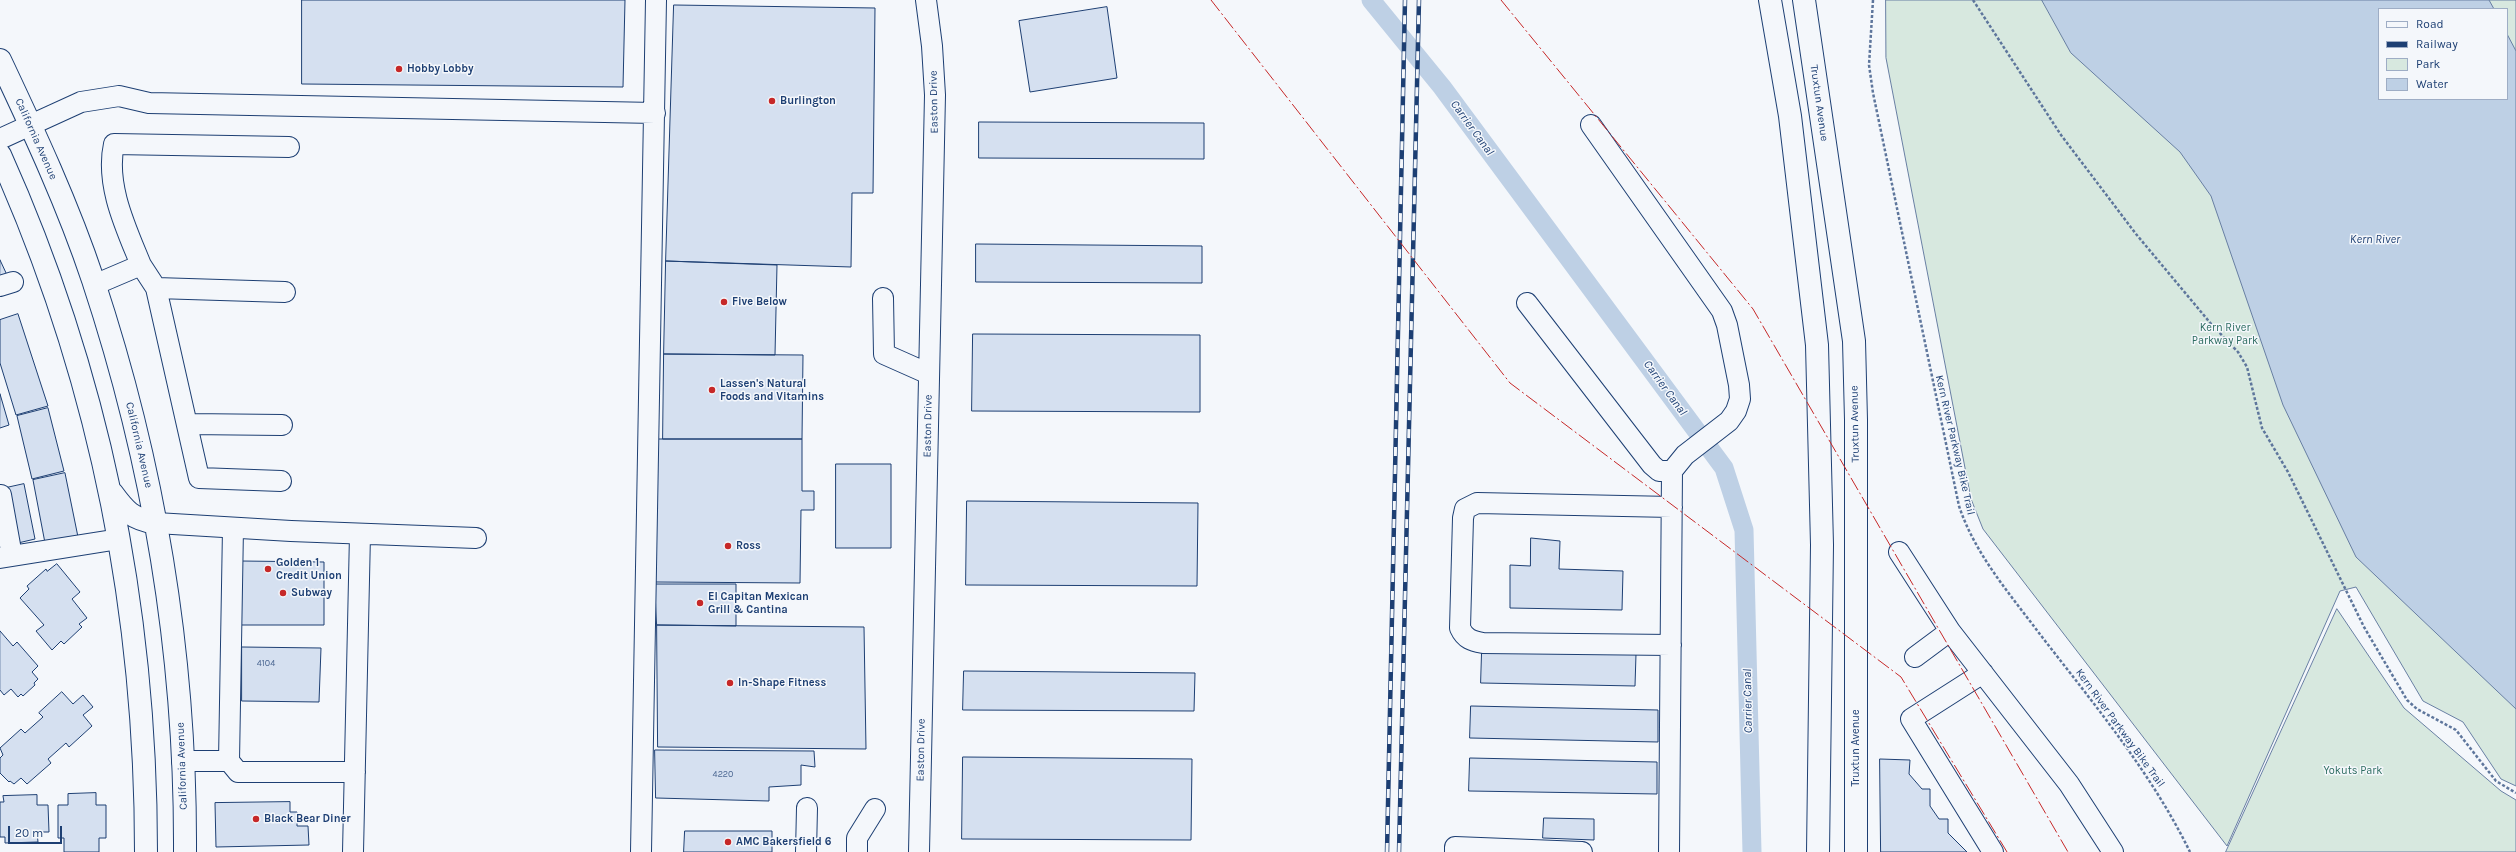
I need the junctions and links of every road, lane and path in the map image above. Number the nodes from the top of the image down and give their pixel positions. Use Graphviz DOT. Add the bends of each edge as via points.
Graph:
graph roads {
  1 [pos="656,0"];
  2 [pos="926,0"];
  3 [pos="1770,0"];
  4 [pos="1804,0"];
  5 [pos="1873,0"];
  6 [pos="1973,0"];
  7 [pos="0,60"];
  8 [pos="655,113"];
  9 [pos="1591,125"];
  10 [pos="31,126"];
  11 [pos="0,139"];
  12 [pos="289,147"];
  13 [pos="0,155"];
  14 [pos="141,265"];
  15 [pos="94,285"];
  16 [pos="156,288"];
  17 [pos="285,292"];
  18 [pos="883,298"];
  19 [pos="1527,303"];
  20 [pos="929,374"];
  21 [pos="188,424"];
  22 [pos="282,425"];
  23 [pos="1672,471"];
  24 [pos="281,481"];
  25 [pos="110,490"];
  26 [pos="1,495"];
  27 [pos="1672,507"];
  28 [pos="156,523"];
  29 [pos="233,528"];
  30 [pos="360,534"];
  31 [pos="476,538"];
  32 [pos="119,539"];
  33 [pos="1899,552"];
  34 [pos="6,557"];
  35 [pos="1950,630"];
  36 [pos="1671,645"];
  37 [pos="1915,656"];
  38 [pos="1983,674"];
  39 [pos="182,761"];
  40 [pos="229,761"];
  41 [pos="355,772"];
  42 [pos="2516,793"];
  43 [pos="807,808"];
  44 [pos="875,809"];
  45 [pos="1455,849"];
  46 [pos="146,852"];
  47 [pos="185,852"];
  48 [pos="353,852"];
  49 [pos="642,852"];
  50 [pos="806,852"];
  51 [pos="856,852"];
  52 [pos="919,852"];
  53 [pos="1582,852"];
  54 [pos="1587,852"];
  55 [pos="1669,852"];
  56 [pos="1818,852"];
  57 [pos="1856,852"];
  58 [pos="1993,852"];
  59 [pos="2113,852"];
  60 [pos="2190,852"];
  1 -- 8 [label="street"];
  2 -- 20 [label="street, Easton Drive" via="935,96"];
  3 -- 56 [label="main road" via="1790,116 1817,345 1822,545"];
  4 -- 57 [label="main road, Truxtun Avenue" via="1854,341"];
  5 -- 60 [label="path, Kern River Parkway Bike Trail" via="1869,65 1873,93 1957,498 1966,528 1990,568 2146,776 2174,819"];
  6 -- 42 [label="path" via="2061,135 2136,234 2212,325 2238,352 2247,367 2262,428 2288,472 2364,627 2407,700 2417,709 2456,730 2496,781"];
  7 -- 10 [label="main road, California Avenue"];
  8 -- 10 [label="street" via="149,103 119,96 81,102"];
  8 -- 49 [label="street"];
  9 -- 23 [label="street" via="1722,311 1739,385 1740,399 1736,412 1729,421 1685,455"];
  10 -- 11 [label="street"];
  10 -- 15 [label="main road, California Avenue" via="58,187"];
  12 -- 14 [label="street" via="114,144 111,157 120,212"];
  13 -- 25 [label="main road" via="22,204 62,311 92,411"];
  14 -- 15 [label="street"];
  14 -- 16 [label="street"];
  15 -- 28 [label="main road, California Avenue" via="133,416"];
  16 -- 17 [label="street"];
  16 -- 21 [label="street"];
  18 -- 20 [label="street" via="884,354"];
  19 -- 23 [label="street" via="1652,465 1660,471"];
  20 -- 52 [label="street, Easton Drive"];
  21 -- 22 [label="street"];
  21 -- 24 [label="street" via="199,478"];
  23 -- 27 [label="street"];
  25 -- 28 [label="main road" via="125,511 143,521"];
  25 -- 32 [label="main road"];
  26 -- 34 [label="street"];
  27 -- 36 [label="street"];
  27 -- 36 [label="street" via="1477,503 1470,506 1465,509 1463,518 1460,628 1463,636 1483,643"];
  28 -- 29 [label="street"];
  28 -- 39 [label="main road, California Avenue" via="175,657"];
  29 -- 30 [label="street"];
  29 -- 40 [label="street"];
  30 -- 31 [label="street"];
  30 -- 41 [label="street"];
  32 -- 34 [label="street"];
  32 -- 46 [label="main road" via="131,610 140,689"];
  33 -- 35 [label="street"];
  35 -- 37 [label="street"];
  35 -- 38 [label="street"];
  36 -- 55 [label="street"];
  38 -- 58 [label="street" via="1911,719"];
  38 -- 59 [label="street" via="2069,784"];
  39 -- 40 [label="street"];
  39 -- 47 [label="main road, California Avenue"];
  40 -- 41 [label="street" via="238,772"];
  41 -- 48 [label="street"];
  43 -- 50 [label="street"];
  44 -- 51 [label="street" via="857,838"];
  45 -- 53 [label="street"];
  53 -- 54 [label="street"];
}
